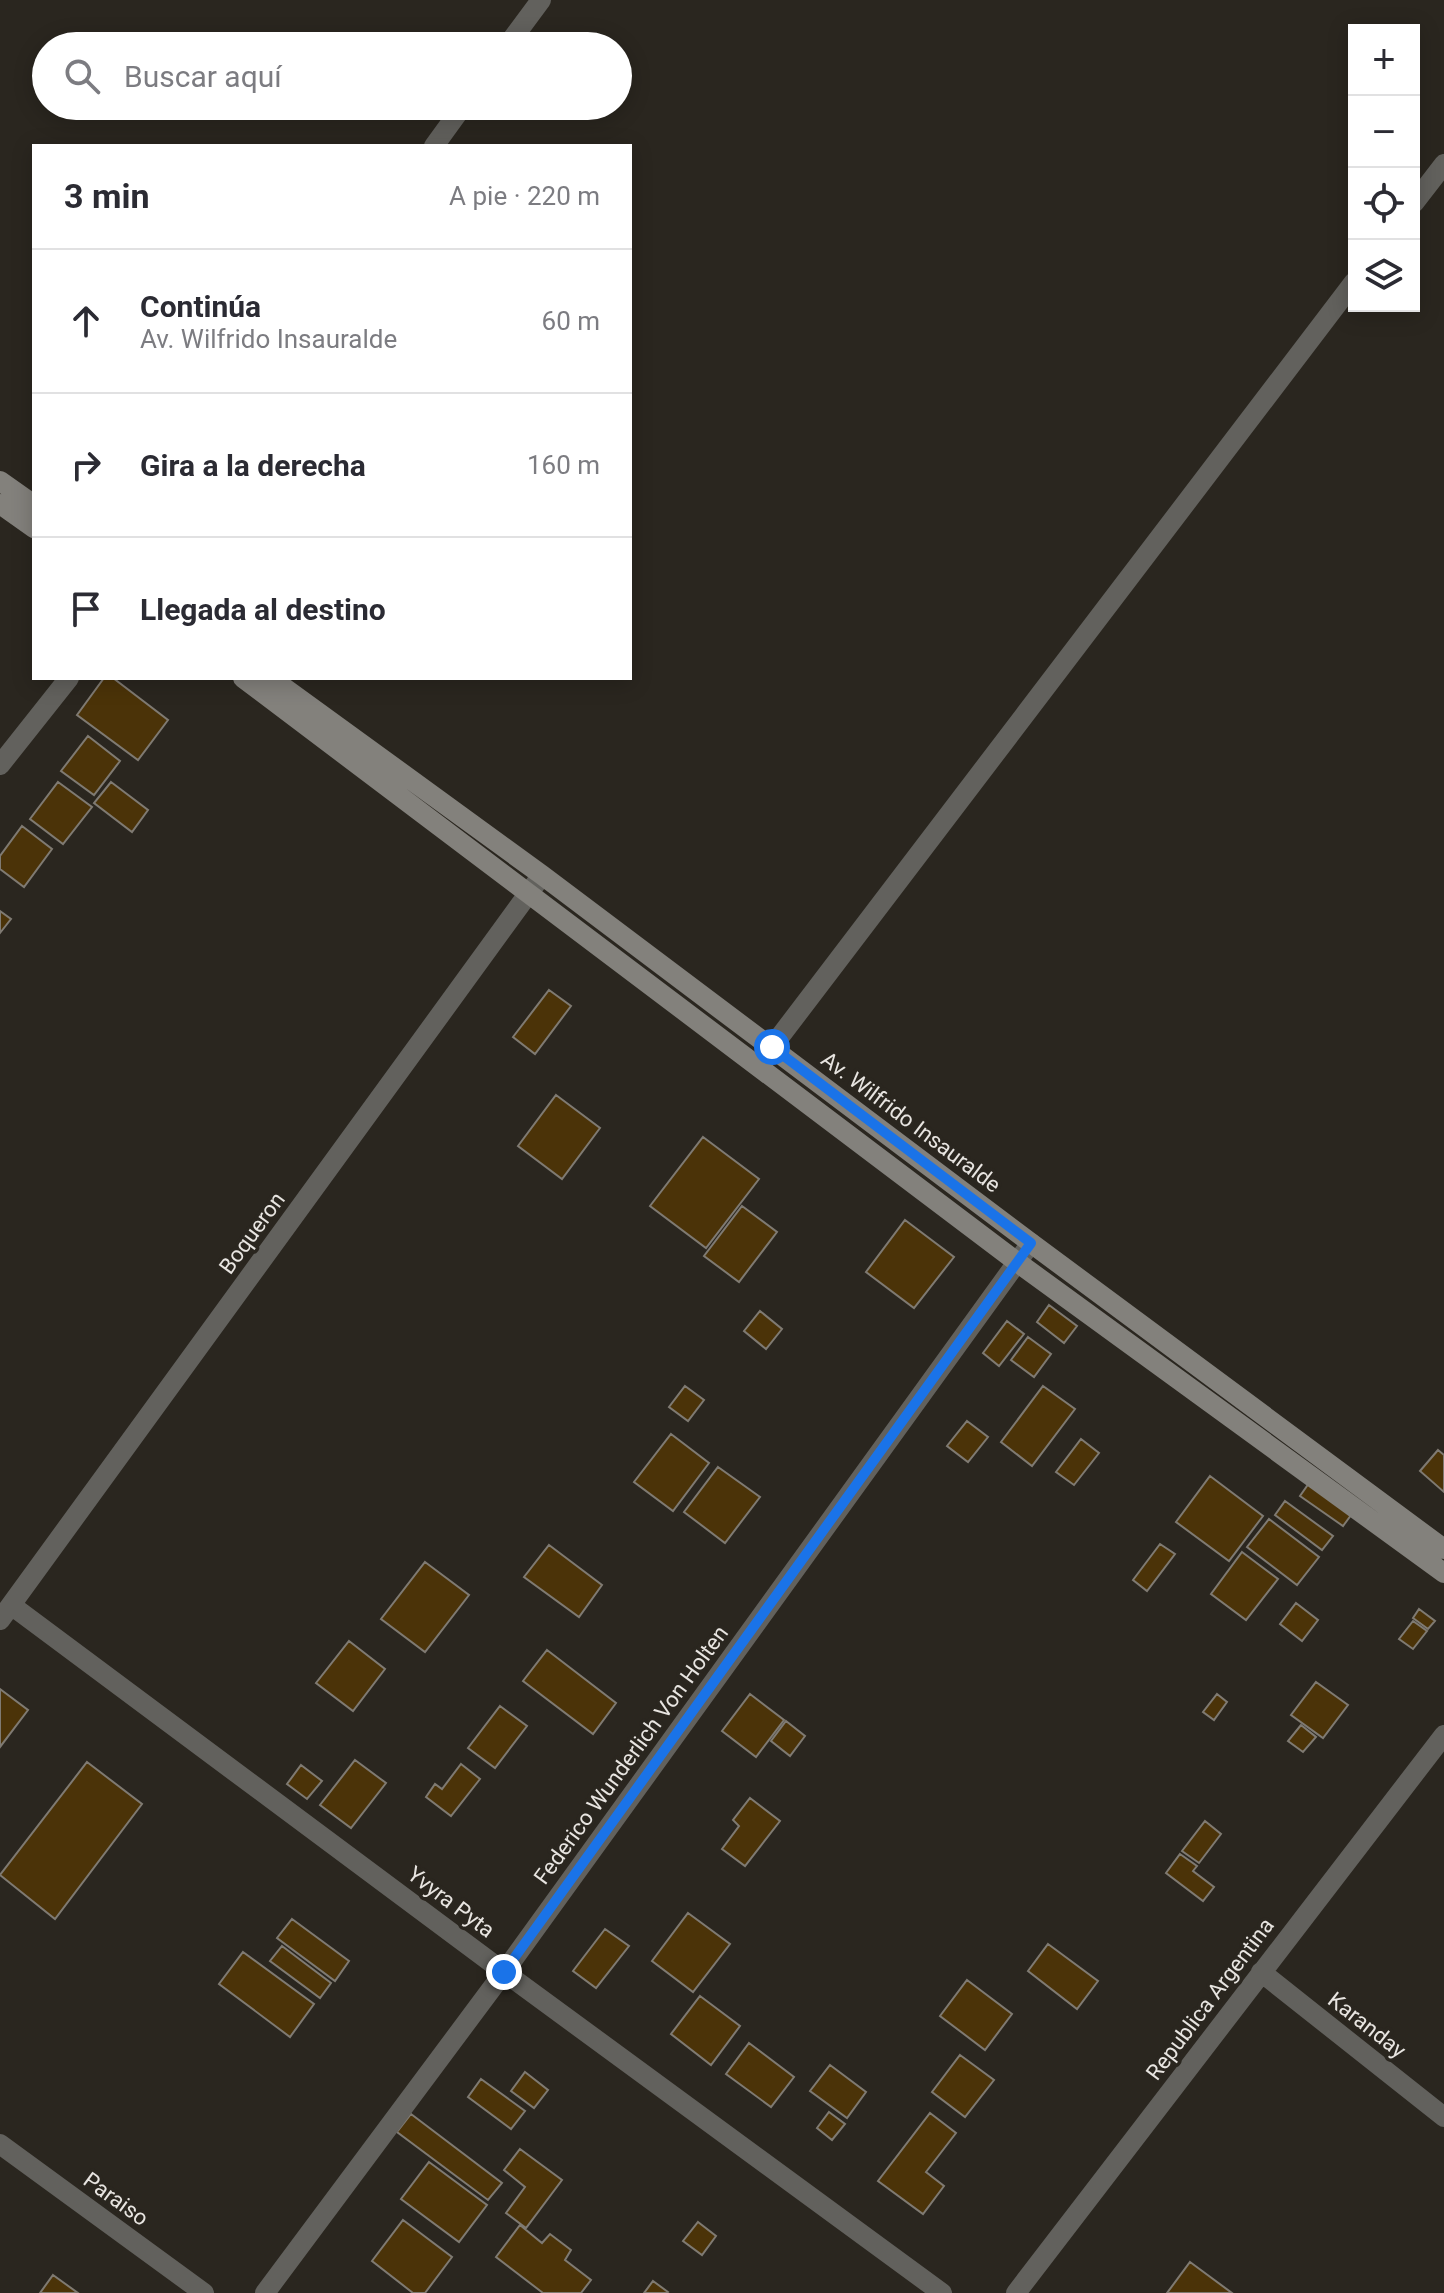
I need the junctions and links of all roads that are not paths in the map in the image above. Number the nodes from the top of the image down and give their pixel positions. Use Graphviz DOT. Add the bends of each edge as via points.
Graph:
graph roads {
  1 [pos="541,0"];
  2 [pos="517,32"];
  3 [pos="453,120"];
  4 [pos="435,144"];
  5 [pos="1444,164"];
  6 [pos="1420,195"];
  7 [pos="1348,290"];
  8 [pos="0,481"];
  9 [pos="0,504"];
  10 [pos="32,504"];
  11 [pos="32,527"];
  12 [pos="67,680"];
  13 [pos="246,680"];
  14 [pos="274,680"];
  15 [pos="0,765"];
  16 [pos="542,875"];
  17 [pos="530,892"];
  18 [pos="772,1047"];
  19 [pos="1031,1243"];
  20 [pos="1017,1262"];
  21 [pos="1444,1549"];
  22 [pos="1444,1573"];
  23 [pos="6,1612"];
  24 [pos="1444,1735"];
  25 [pos="504,1972"];
  26 [pos="1261,1972"];
  27 [pos="1444,2117"];
  28 [pos="0,2144"];
  29 [pos="204,2293"];
  30 [pos="265,2293"];
  31 [pos="942,2293"];
  32 [pos="1016,2293"];
  1 -- 2 [label="street"];
  3 -- 4 [label="street"];
  5 -- 6 [label="street"];
  7 -- 18 [label="street"];
  8 -- 10 [label="street"];
  9 -- 11 [label="street"];
  12 -- 15 [label="street"];
  13 -- 17 [label="street"];
  14 -- 16 [label="street, Av. Wilfrido Insauralde"];
  16 -- 17 [label="street, Boqueron"];
  16 -- 18 [label="street, Av. Wilfrido Insauralde"];
  17 -- 20 [label="street"];
  17 -- 23 [label="street, Boqueron"];
  18 -- 19 [label="street, Av. Wilfrido Insauralde"];
  19 -- 20 [label="street, Federico Wunderlich Von Holten"];
  19 -- 21 [label="street, Av. Wilfrido Insauralde"];
  20 -- 22 [label="street"];
  20 -- 25 [label="street, Federico Wunderlich Von Holten"];
  23 -- 25 [label="street, Yvyra Pyta"];
  24 -- 26 [label="street, Republica Argentina"];
  25 -- 30 [label="street, Federico Wunderlich Von Holten"];
  25 -- 31 [label="street, Yvyra Pyta"];
  26 -- 27 [label="street, Karanday"];
  26 -- 32 [label="street, Republica Argentina"];
  28 -- 29 [label="street, Paraiso"];
}
